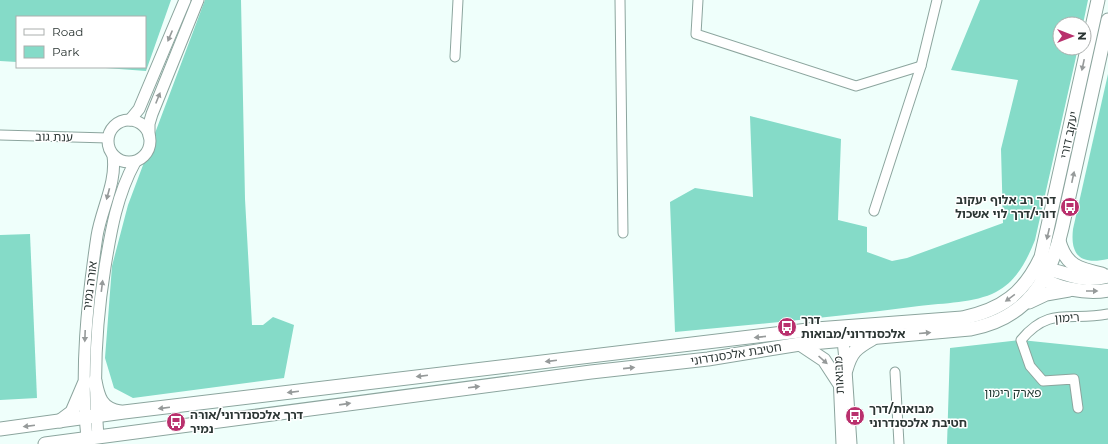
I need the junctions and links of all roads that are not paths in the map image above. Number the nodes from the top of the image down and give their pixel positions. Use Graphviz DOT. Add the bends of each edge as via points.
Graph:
graph roads {
  1 [pos="185,0"];
  2 [pos="198,0"];
  3 [pos="458,0"];
  4 [pos="620,0"];
  5 [pos="698,0"];
  6 [pos="937,0"];
  7 [pos="1098,0"];
  8 [pos="1108,20"];
  9 [pos="455,57"];
  10 [pos="921,66"];
  11 [pos="130,120"];
  12 [pos="0,135"];
  13 [pos="149,136"];
  14 [pos="108,138"];
  15 [pos="113,156"];
  16 [pos="135,162"];
  17 [pos="874,211"];
  18 [pos="623,233"];
  19 [pos="1059,241"];
  20 [pos="1035,269"];
  21 [pos="1046,275"];
  22 [pos="1108,276"];
  23 [pos="1075,290"];
  24 [pos="1108,290"];
  25 [pos="1021,306"];
  26 [pos="1108,314"];
  27 [pos="838,327"];
  28 [pos="876,337"];
  29 [pos="840,341"];
  30 [pos="800,344"];
  31 [pos="846,370"];
  32 [pos="895,372"];
  33 [pos="89,382"];
  34 [pos="840,382"];
  35 [pos="1078,408"];
  36 [pos="124,412"];
  37 [pos="91,418"];
  38 [pos="58,422"];
  39 [pos="0,429"];
  40 [pos="126,433"];
  41 [pos="92,438"];
  42 [pos="62,443"];
  43 [pos="45,444"];
  44 [pos="110,444"];
  45 [pos="842,444"];
  46 [pos="851,444"];
  47 [pos="899,444"];
  1 -- 11 [label="street, one-way" via="139,109"];
  13 -- 2 [label="street, one-way" via="152,114"];
  3 -- 9 [label="street"];
  4 -- 18 [label="street"];
  5 -- 10 [label="street" via="696,34 856,86"];
  6 -- 10 [label="street"];
  7 -- 20 [label="main road, יעקב דורי, one-way" via="1049,230"];
  19 -- 8 [label="main road, יעקב דורי, one-way"];
  10 -- 17 [label="street"];
  11 -- 13 [label="street" via="144,126"];
  11 -- 14 [label="street" via="115,125"];
  12 -- 14 [label="street, ענת גוב"];
  13 -- 16 [label="street" via="147,152"];
  14 -- 15 [label="street"];
  15 -- 16 [label="street" via="124,162"];
  15 -- 33 [label="street, אורה נמיר, one-way" via="115,166 99,226 89,285 85,329"];
  33 -- 16 [label="street, אורה נמיר, one-way" via="110,232 120,195"];
  19 -- 21 [label="main road, יעקב דורי"];
  19 -- 22 [label="main road" via="1064,255 1073,265"];
  20 -- 21 [label="main road"];
  20 -- 27 [label="main road, חטיבת אלכסנדרוני, one-way" via="1016,294 995,308 976,315"];
  21 -- 22 [label="main road" via="1085,279"];
  21 -- 23 [label="main road"];
  21 -- 25 [label="main road, חטיבת אלכסנדרוני" via="1036,291"];
  23 -- 24 [label="main road, one-way"];
  23 -- 25 [label="main road" via="1046,294"];
  28 -- 25 [label="main road, חטיבת אלכסנדרוני, one-way" via="983,326 1011,314"];
  26 -- 35 [label="street, רימון" via="1092,317 1059,316 1040,323 1021,340 1030,366 1043,381 1074,379"];
  27 -- 29 [label="street, מבואות"];
  27 -- 36 [label="main road, חטיבת אלכסנדרוני, one-way"];
  28 -- 29 [label="main road, חטיבת אלכסנדרוני"];
  28 -- 31 [label="main road" via="854,352"];
  29 -- 30 [label="main road, חטיבת אלכסנדרוני"];
  29 -- 31 [label="street, מבואות"];
  29 -- 34 [label="street, מבואות"];
  30 -- 34 [label="main road, one-way" via="824,360"];
  40 -- 30 [label="main road, חטיבת אלכסנדרוני, one-way" via="708,359"];
  31 -- 46 [label="street, מבואות"];
  32 -- 47 [label="street"];
  33 -- 36 [label="main road" via="104,406"];
  33 -- 37 [label="street, אורה נמיר"];
  33 -- 38 [label="main road" via="72,412"];
  34 -- 45 [label="street, מבואות"];
  36 -- 37 [label="main road, חטיבת אלכסנדרוני"];
  37 -- 38 [label="main road, חטיבת אלכסנדרוני"];
  37 -- 41 [label="street, אורה נמיר"];
  38 -- 39 [label="main road, חטיבת אלכסנדרוני, one-way"];
  40 -- 41 [label="main road, חטיבת אלכסנדרוני"];
  40 -- 44 [label="street"];
  41 -- 42 [label="main road, חטיבת אלכסנדרוני"];
  42 -- 43 [label="main road, חטיבת אלכסנדרוני"];
}
